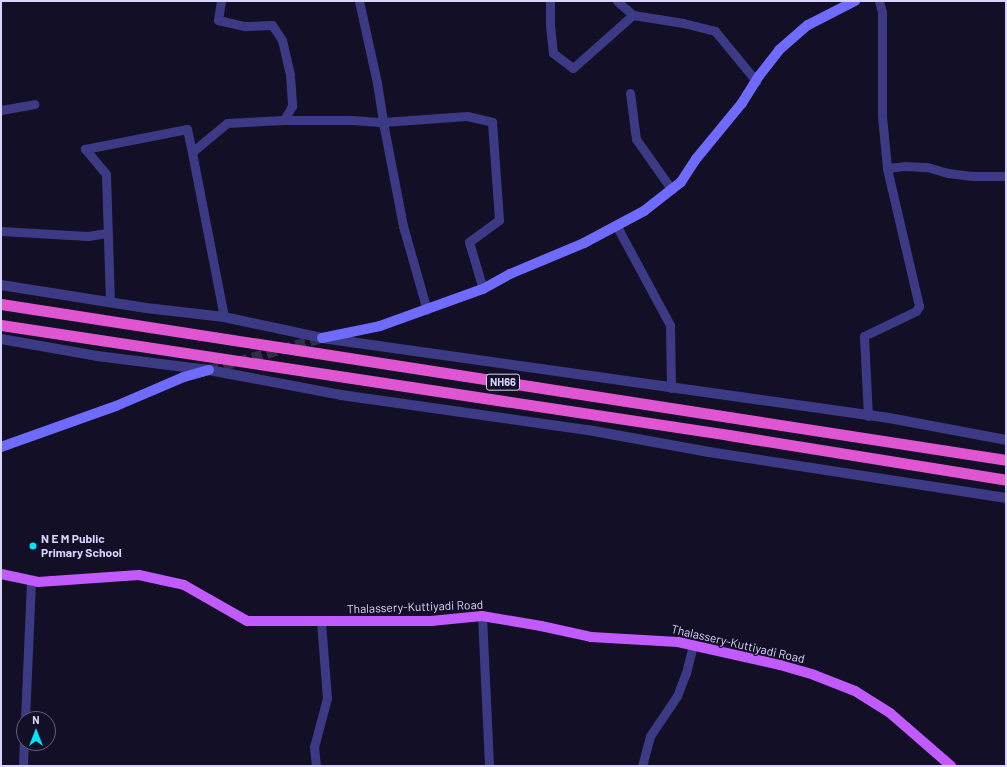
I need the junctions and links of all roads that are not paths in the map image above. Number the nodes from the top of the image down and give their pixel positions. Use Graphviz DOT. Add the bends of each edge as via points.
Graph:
graph roads {
  1 [pos="221,1"];
  2 [pos="359,1"];
  3 [pos="550,1"];
  4 [pos="617,1"];
  5 [pos="855,1"];
  6 [pos="879,1"];
  7 [pos="633,15"];
  8 [pos="756,80"];
  9 [pos="630,93"];
  10 [pos="34,104"];
  11 [pos="1,110"];
  12 [pos="284,120"];
  13 [pos="383,122"];
  14 [pos="192,152"];
  15 [pos="887,168"];
  16 [pos="1006,176"];
  17 [pos="672,190"];
  18 [pos="616,225"];
  19 [pos="1,231"];
  20 [pos="107,233"];
  21 [pos="1,285"];
  22 [pos="483,289"];
  23 [pos="110,302"];
  24 [pos="1,304"];
  25 [pos="427,310"];
  26 [pos="224,317"];
  27 [pos="1,325"];
  28 [pos="322,338"];
  29 [pos="1,339"];
  30 [pos="209,370"];
  31 [pos="671,388"];
  32 [pos="868,416"];
  33 [pos="1006,440"];
  34 [pos="1,447"];
  35 [pos="1006,460"];
  36 [pos="1006,480"];
  37 [pos="1006,498"];
  38 [pos="1,574"];
  39 [pos="31,580"];
  40 [pos="482,616"];
  41 [pos="321,622"];
  42 [pos="693,645"];
  43 [pos="25,711"];
  44 [pos="23,751"];
  45 [pos="23,766"];
  46 [pos="316,766"];
  47 [pos="489,766"];
  48 [pos="642,766"];
  49 [pos="951,766"];
  1 -- 12 [label="street" via="218,20 245,26 272,25 282,40 290,74 292,106"];
  2 -- 13 [label="street"];
  3 -- 7 [label="street" via="553,53 573,68"];
  4 -- 7 [label="street"];
  5 -- 8 [label="main road" via="808,25 779,50"];
  6 -- 15 [label="street" via="882,12 882,116"];
  7 -- 8 [label="street" via="715,31"];
  8 -- 17 [label="main road" via="742,103"];
  9 -- 17 [label="street" via="636,139"];
  10 -- 11 [label="street"];
  12 -- 13 [label="street"];
  12 -- 14 [label="street" via="227,124"];
  13 -- 22 [label="street" via="466,116 492,122 499,220 469,242"];
  13 -- 25 [label="street" via="403,226"];
  14 -- 20 [label="street" via="187,129 85,149 106,174"];
  14 -- 26 [label="street"];
  15 -- 16 [label="street" via="927,167 974,176"];
  15 -- 32 [label="street" via="919,306 916,311 864,336"];
  17 -- 18 [label="main road" via="644,212"];
  18 -- 22 [label="main road" via="584,244 510,274"];
  18 -- 31 [label="street" via="670,325"];
  19 -- 20 [label="street" via="88,236"];
  20 -- 23 [label="street"];
  21 -- 23 [label="street"];
  22 -- 25 [label="main road"];
  23 -- 26 [label="street"];
  24 -- 35 [label="highway, NH66"];
  25 -- 28 [label="main road" via="380,326"];
  26 -- 28 [label="street"];
  27 -- 36 [label="highway, NH66" via="729,435"];
  28 -- 31 [label="street"];
  29 -- 30 [label="street" via="97,356"];
  30 -- 34 [label="main road" via="184,377 116,406"];
  30 -- 37 [label="street" via="341,395 588,430 709,452"];
  31 -- 32 [label="street"];
  32 -- 33 [label="street"];
  38 -- 39 [label="main road, Thalassery-Kuttiyadi Road"];
  39 -- 41 [label="main road, Thalassery-Kuttiyadi Road" via="38,582 139,575 184,585 247,622"];
  39 -- 43 [label="street"];
  40 -- 41 [label="main road, Thalassery-Kuttiyadi Road" via="432,622"];
  40 -- 42 [label="main road, Thalassery-Kuttiyadi Road" via="591,637 659,639"];
  40 -- 47 [label="street"];
  41 -- 46 [label="street" via="327,698 314,747"];
  42 -- 48 [label="street" via="686,674 677,696 650,736"];
  42 -- 49 [label="main road, Thalassery-Kuttiyadi Road" via="780,665 855,691 890,713"];
  44 -- 45 [label="street"];
}
